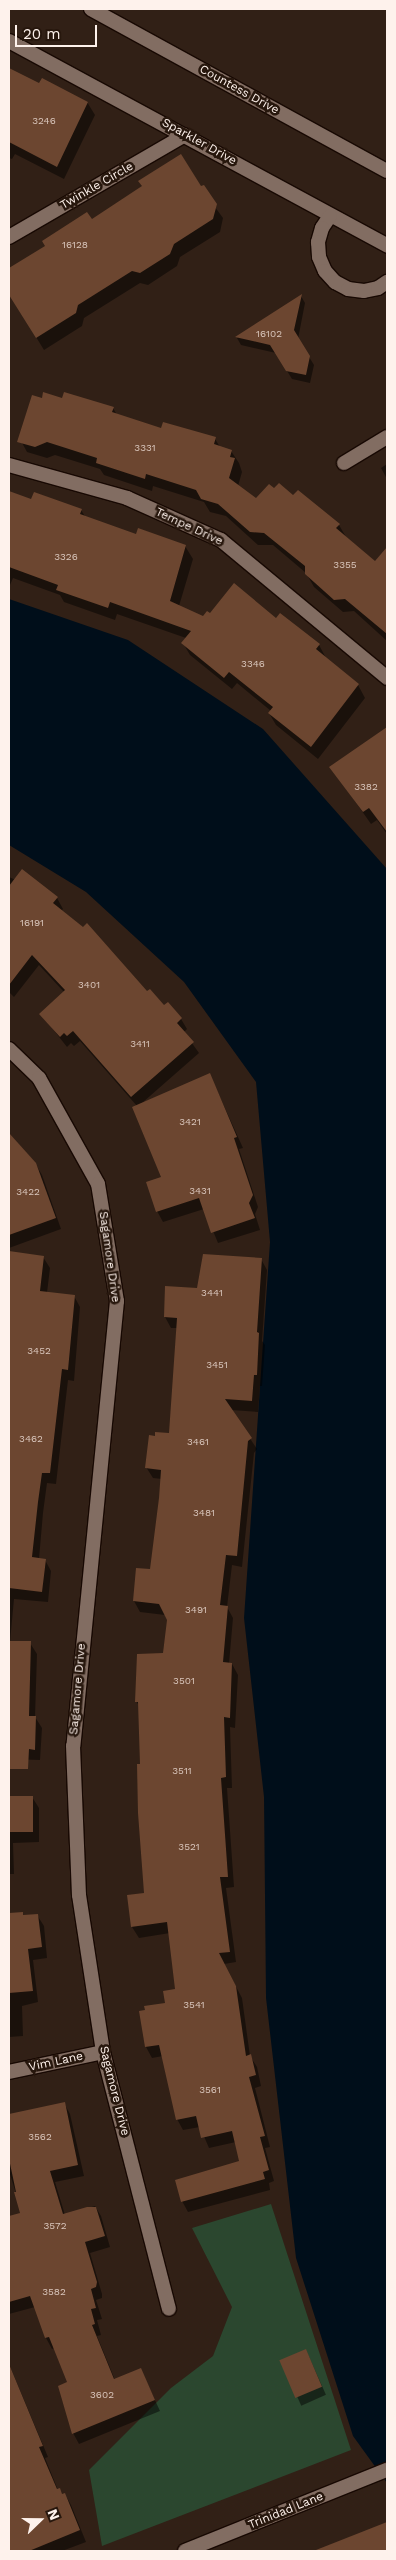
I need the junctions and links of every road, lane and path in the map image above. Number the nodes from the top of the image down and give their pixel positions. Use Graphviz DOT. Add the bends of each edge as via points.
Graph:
graph roads {
  1 [pos="91,9"];
  2 [pos="9,42"];
  3 [pos="185,135"];
  4 [pos="387,172"];
  5 [pos="330,216"];
  6 [pos="9,237"];
  7 [pos="387,245"];
  8 [pos="387,282"];
  9 [pos="387,437"];
  10 [pos="344,463"];
  11 [pos="9,465"];
  12 [pos="387,678"];
  13 [pos="9,1049"];
  14 [pos="103,2052"];
  15 [pos="9,2072"];
  16 [pos="169,2309"];
  17 [pos="381,2472"];
  18 [pos="185,2551"];
  1 -- 4 [label="street, Countess Drive"];
  2 -- 3 [label="street, Sparkler Drive"];
  3 -- 5 [label="street, Sparkler Drive"];
  3 -- 6 [label="street, Twinkle Circle"];
  5 -- 7 [label="street, Sparkler Drive"];
  5 -- 8 [label="street" via="318,242 319,257 325,271 348,289 378,288"];
  9 -- 10 [label="street"];
  11 -- 12 [label="street, Tempe Drive" via="126,498 221,540"];
  13 -- 14 [label="street, Sagamore Drive" via="39,1078 98,1184 117,1301 73,1746 79,1894"];
  14 -- 15 [label="street, Vim Lane"];
  14 -- 16 [label="street, Sagamore Drive"];
  17 -- 18 [label="street, Trinidad Lane"];
}
